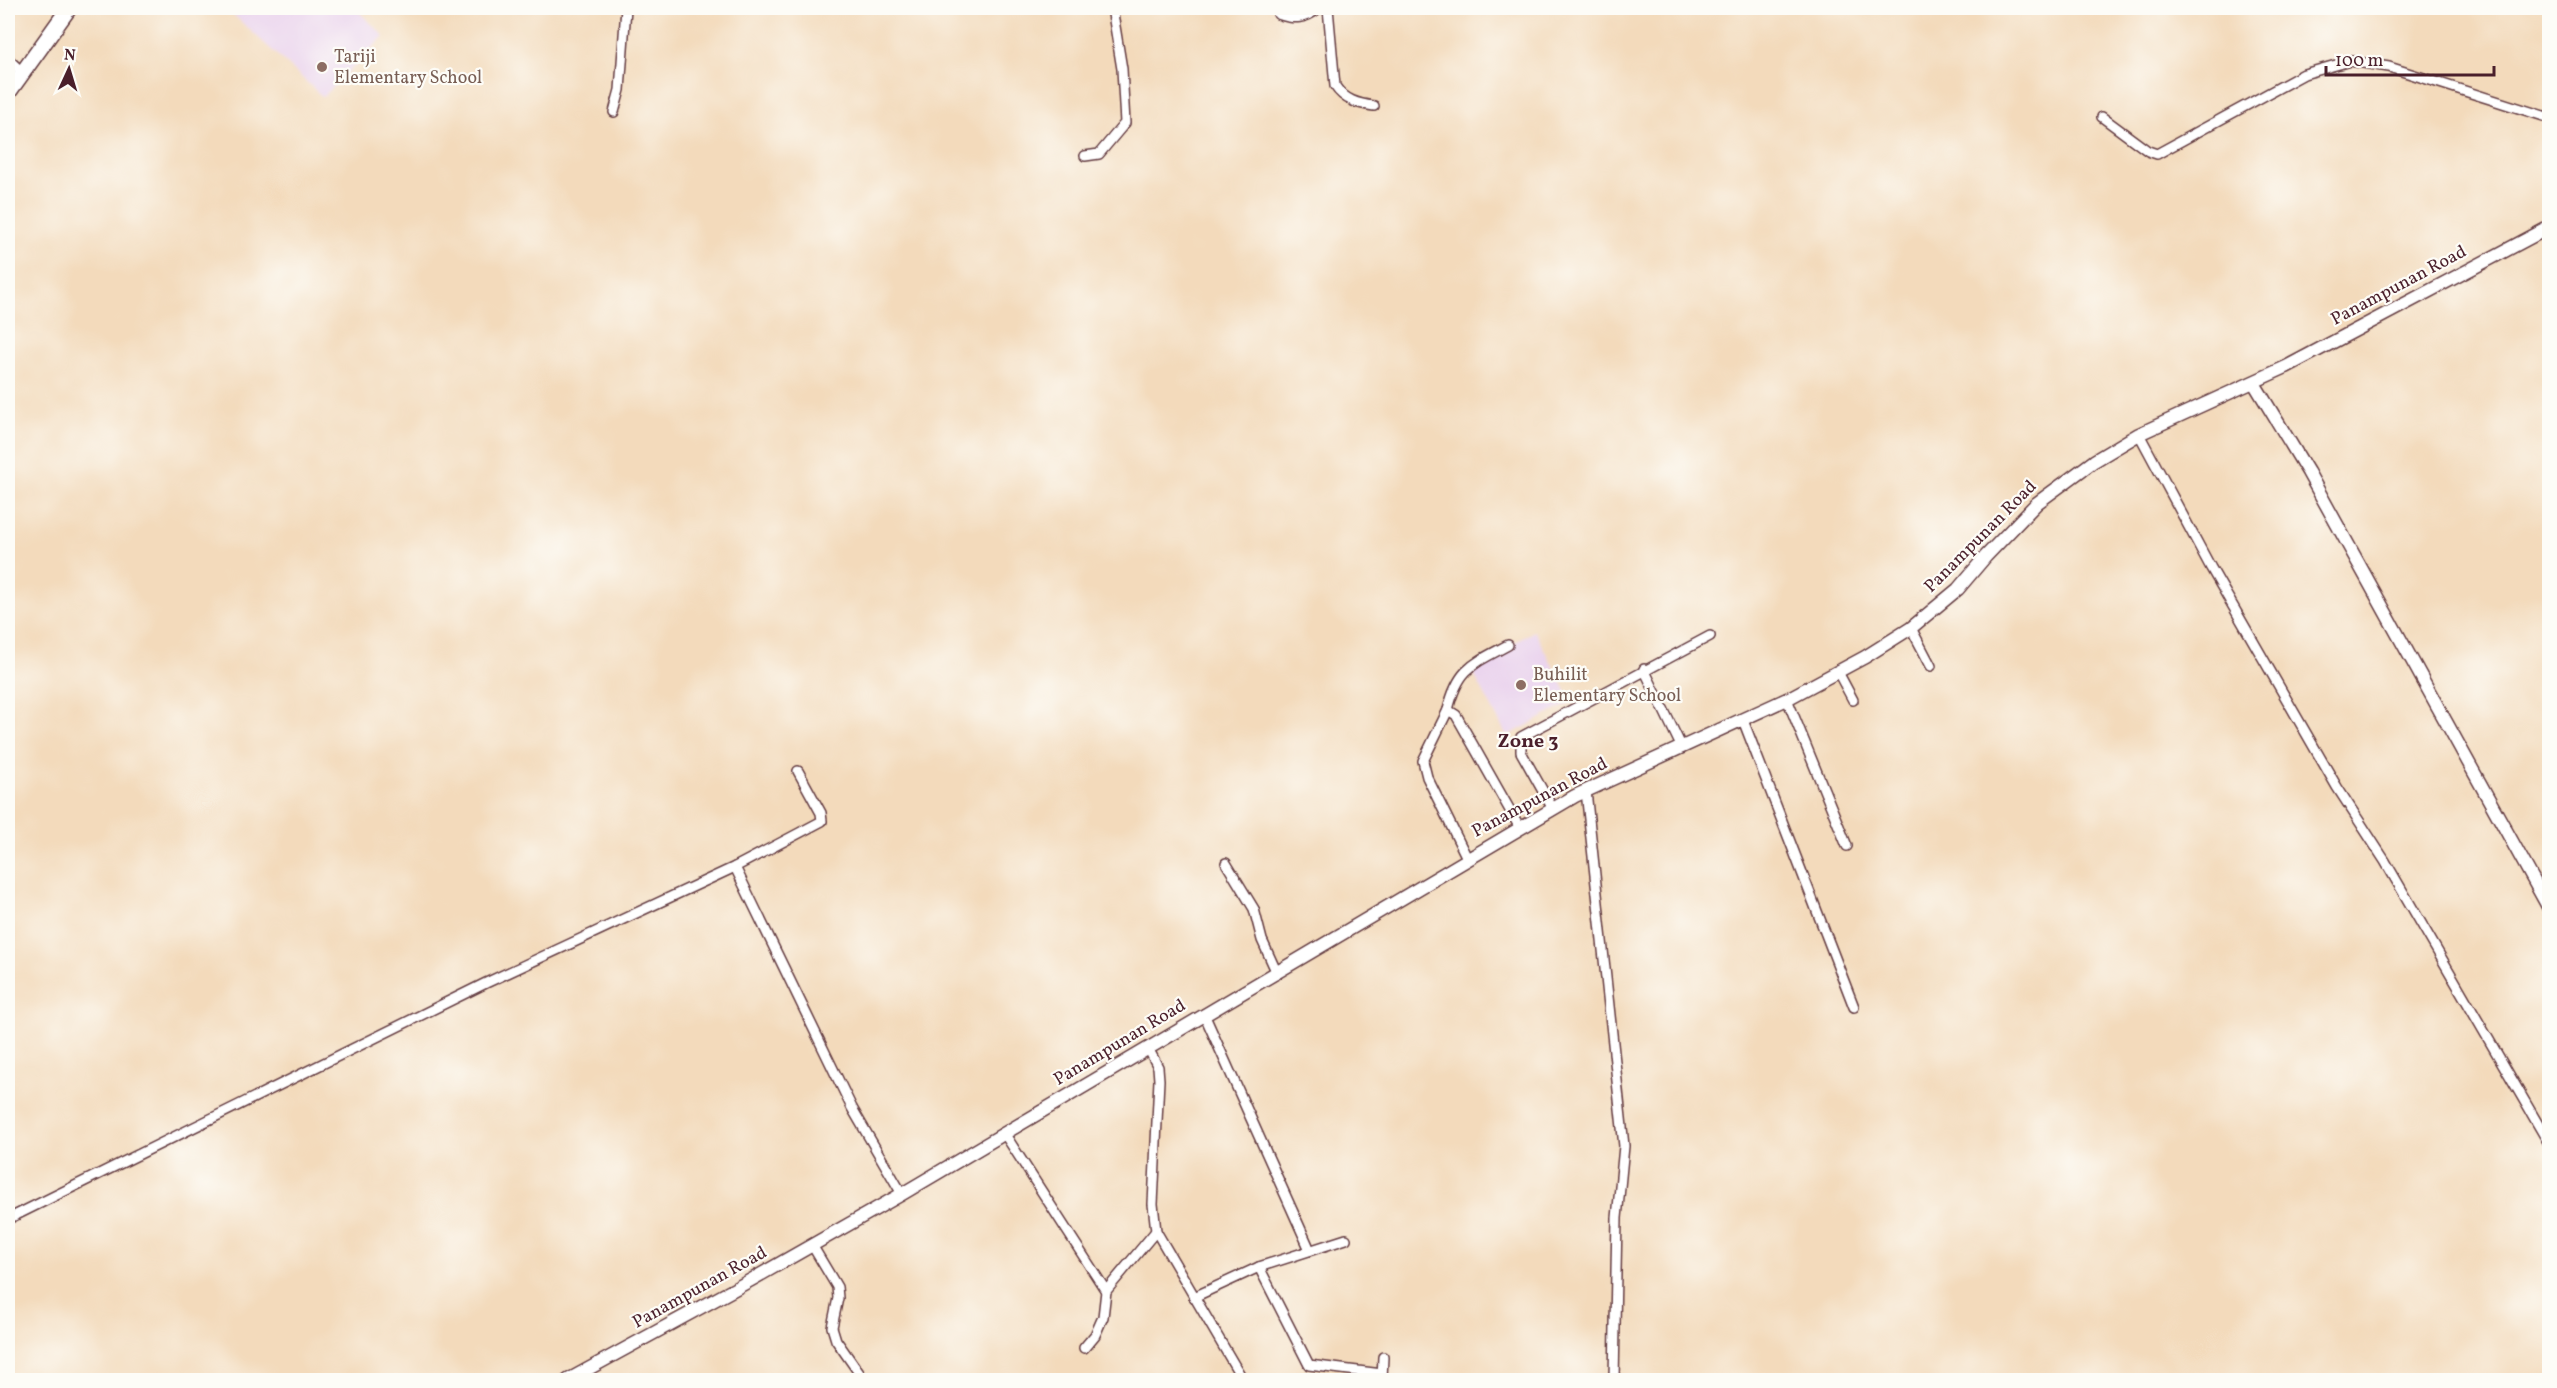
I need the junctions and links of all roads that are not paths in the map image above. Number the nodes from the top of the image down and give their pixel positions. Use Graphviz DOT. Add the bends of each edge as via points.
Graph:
graph roads {
  1 [pos="69,8"];
  2 [pos="626,8"];
  3 [pos="1112,8"];
  4 [pos="1319,8"];
  5 [pos="1328,8"];
  6 [pos="1278,14"];
  7 [pos="8,59"];
  8 [pos="23,73"];
  9 [pos="8,93"];
  10 [pos="1374,106"];
  11 [pos="614,112"];
  12 [pos="2102,117"];
  13 [pos="2550,118"];
  14 [pos="1085,156"];
  15 [pos="2550,227"];
  16 [pos="2254,383"];
  17 [pos="2139,434"];
  18 [pos="1911,628"];
  19 [pos="1710,636"];
  20 [pos="1508,645"];
  21 [pos="1931,666"];
  22 [pos="1644,669"];
  23 [pos="1838,672"];
  24 [pos="1788,699"];
  25 [pos="1853,700"];
  26 [pos="1448,710"];
  27 [pos="1743,720"];
  28 [pos="1682,748"];
  29 [pos="798,771"];
  30 [pos="1586,791"];
  31 [pos="1553,809"];
  32 [pos="1520,828"];
  33 [pos="1847,846"];
  34 [pos="1467,858"];
  35 [pos="1226,863"];
  36 [pos="735,867"];
  37 [pos="2550,910"];
  38 [pos="1276,971"];
  39 [pos="1854,1007"];
  40 [pos="1204,1014"];
  41 [pos="1148,1048"];
  42 [pos="1004,1133"];
  43 [pos="2550,1145"];
  44 [pos="902,1194"];
  45 [pos="8,1219"];
  46 [pos="1156,1231"];
  47 [pos="1346,1239"];
  48 [pos="812,1245"];
  49 [pos="1310,1250"];
  50 [pos="1259,1267"];
  51 [pos="1106,1291"];
  52 [pos="1194,1297"];
  53 [pos="1084,1348"];
  54 [pos="1383,1357"];
  55 [pos="1382,1377"];
  56 [pos="568,1380"];
  57 [pos="864,1380"];
  58 [pos="1243,1380"];
  59 [pos="1614,1380"];
  1 -- 8 [label="main road"];
  2 -- 11 [label="street" via="620,90"];
  3 -- 14 [label="street" via="1122,69 1125,123 1099,154"];
  4 -- 6 [label="street" via="1298,19"];
  5 -- 10 [label="street" via="1335,86 1341,96"];
  7 -- 8 [label="street"];
  8 -- 9 [label="main road"];
  12 -- 13 [label="street" via="2157,154 2304,74 2350,61 2389,67"];
  15 -- 16 [label="street, Panampunan Road"];
  16 -- 17 [label="street, Panampunan Road"];
  16 -- 37 [label="street" via="2308,472"];
  17 -- 18 [label="street, Panampunan Road" via="2037,503 1958,589"];
  17 -- 43 [label="street" via="2337,787 2385,861"];
  18 -- 21 [label="street"];
  18 -- 23 [label="street, Panampunan Road"];
  19 -- 22 [label="street"];
  20 -- 26 [label="street" via="1469,666"];
  22 -- 28 [label="street"];
  22 -- 31 [label="street" via="1521,737 1521,752"];
  23 -- 24 [label="street, Panampunan Road"];
  23 -- 25 [label="street"];
  24 -- 27 [label="street, Panampunan Road"];
  24 -- 33 [label="street"];
  26 -- 32 [label="street" via="1456,715"];
  26 -- 34 [label="street" via="1423,761"];
  27 -- 28 [label="street, Panampunan Road"];
  27 -- 39 [label="street"];
  28 -- 30 [label="street, Panampunan Road"];
  29 -- 36 [label="street" via="822,821"];
  30 -- 31 [label="street, Panampunan Road"];
  30 -- 59 [label="street" via="1624,1146 1617,1218"];
  31 -- 32 [label="street, Panampunan Road"];
  32 -- 34 [label="street, Panampunan Road"];
  34 -- 38 [label="street, Panampunan Road"];
  35 -- 38 [label="street" via="1254,909"];
  36 -- 44 [label="street" via="846,1098"];
  36 -- 45 [label="street" via="486,983"];
  38 -- 40 [label="street, Panampunan Road"];
  40 -- 41 [label="street, Panampunan Road"];
  40 -- 49 [label="street"];
  41 -- 42 [label="street, Panampunan Road"];
  41 -- 46 [label="street" via="1154,1056 1159,1080 1153,1204"];
  42 -- 44 [label="street, Panampunan Road"];
  42 -- 51 [label="street"];
  44 -- 48 [label="street, Panampunan Road"];
  46 -- 51 [label="street"];
  46 -- 52 [label="street"];
  47 -- 49 [label="street"];
  48 -- 56 [label="street, Panampunan Road"];
  48 -- 57 [label="street" via="837,1287 832,1327 836,1340"];
  49 -- 50 [label="street"];
  50 -- 52 [label="street"];
  50 -- 55 [label="street" via="1309,1365"];
  51 -- 53 [label="street" via="1103,1317"];
  52 -- 58 [label="street"];
  54 -- 55 [label="street"];
}
